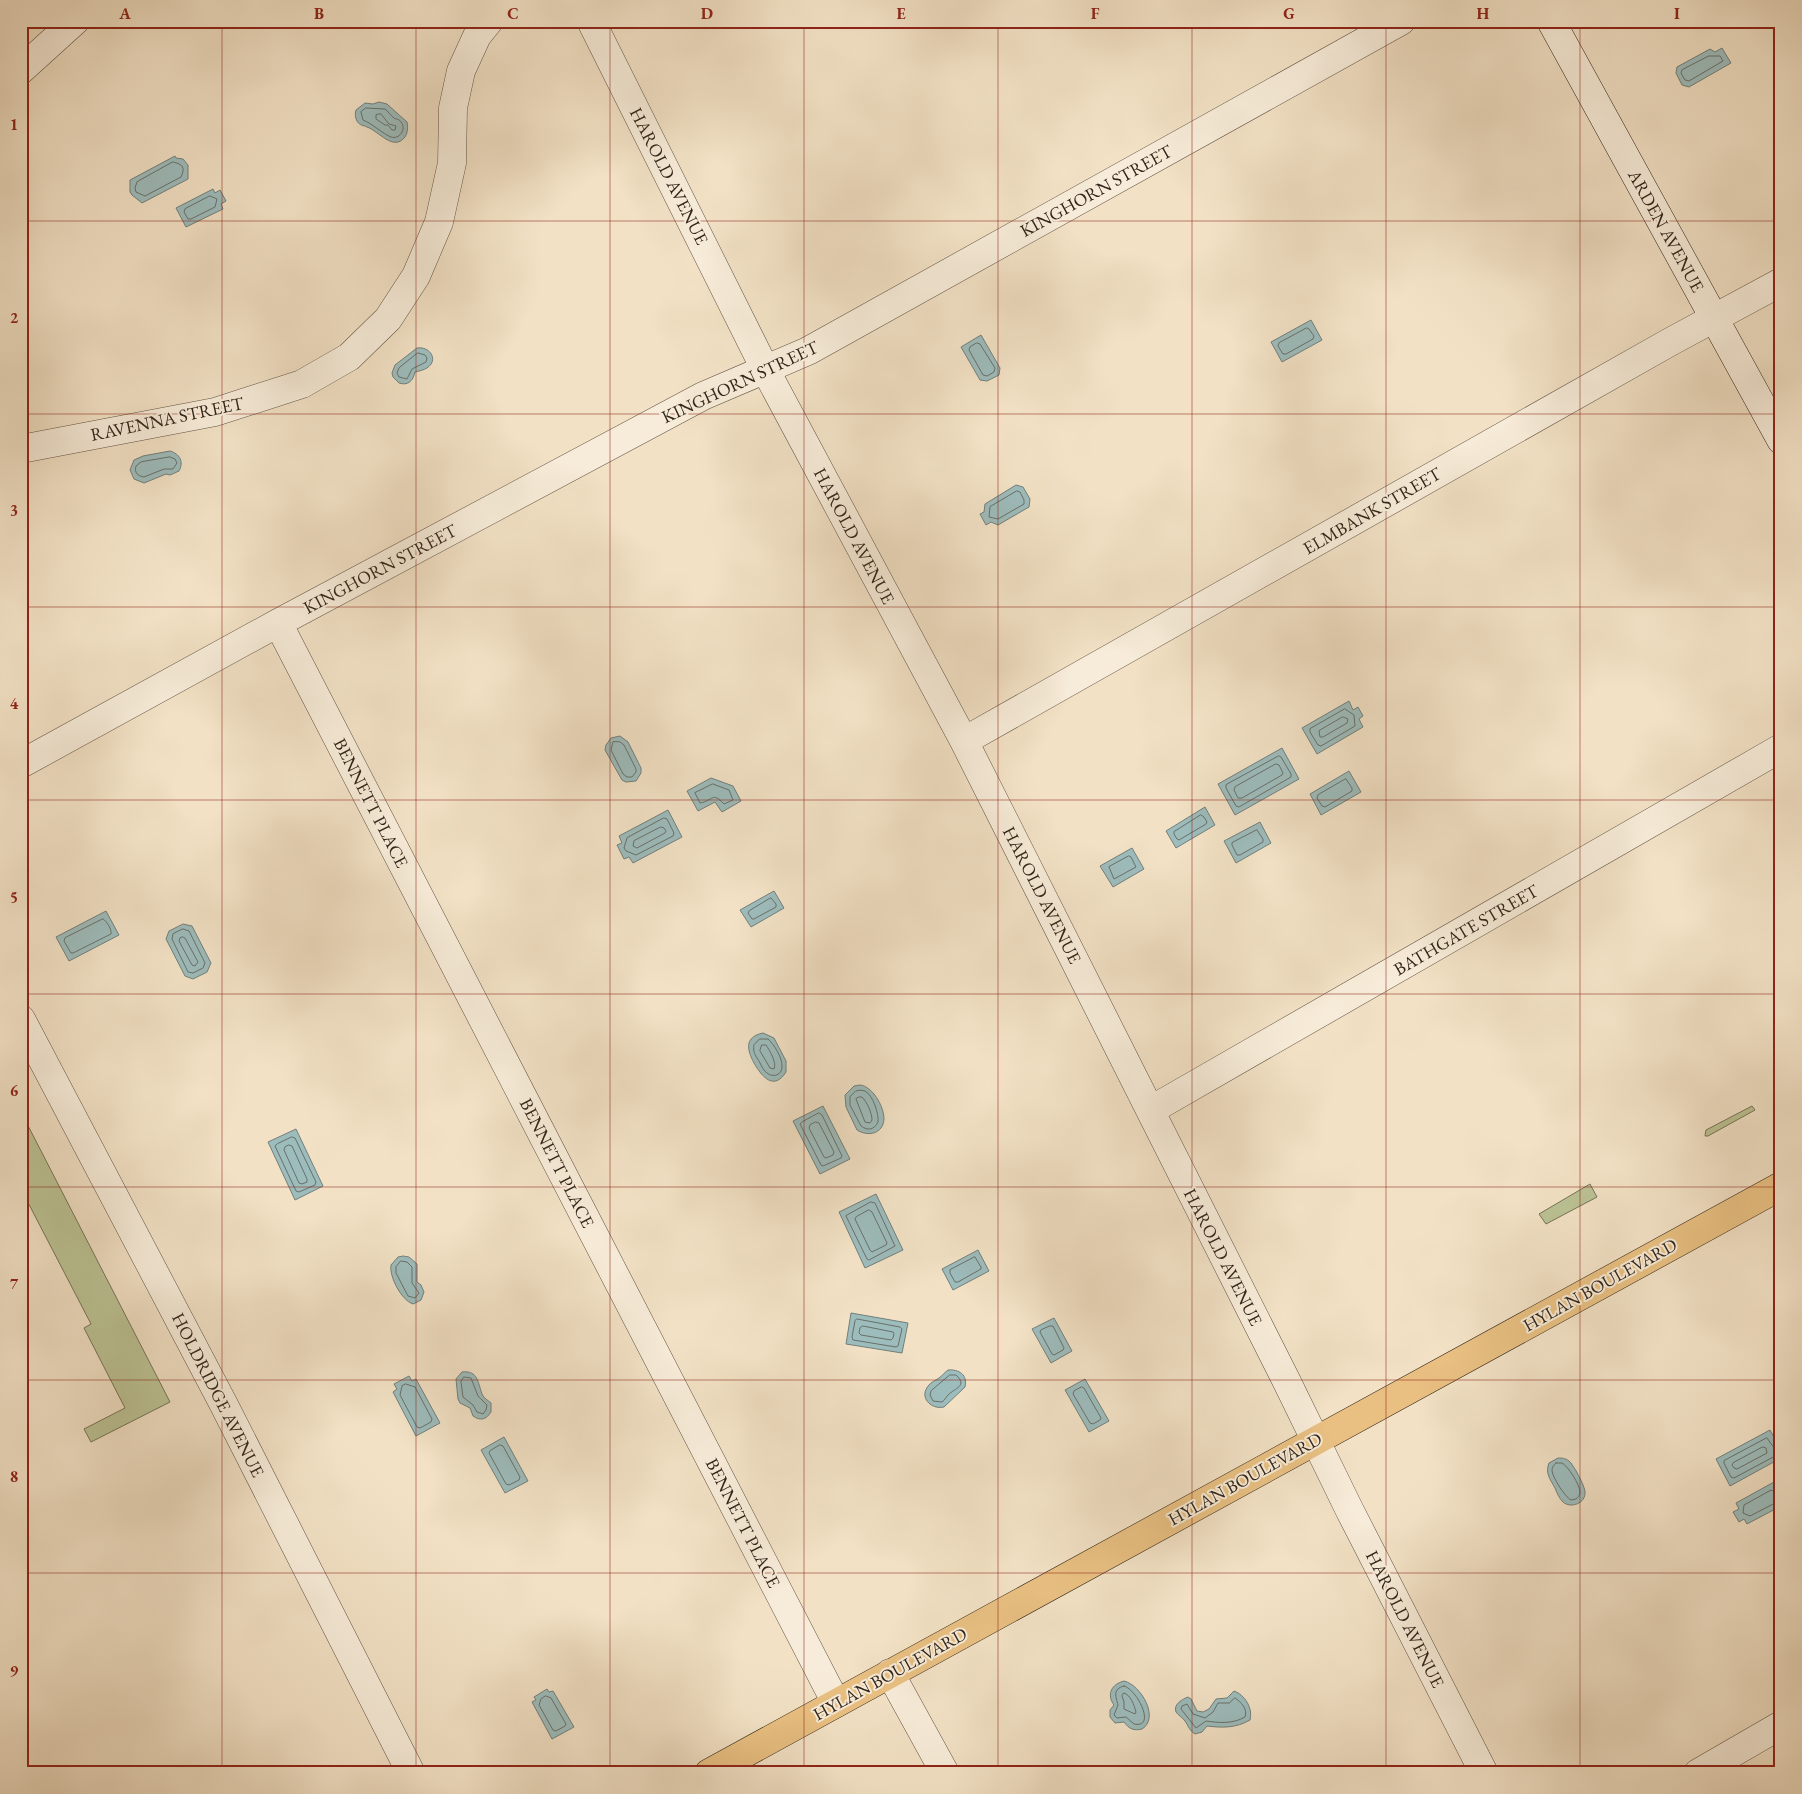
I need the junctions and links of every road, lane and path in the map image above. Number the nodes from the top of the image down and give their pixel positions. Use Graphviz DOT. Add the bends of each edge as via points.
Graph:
graph roads {
  1 [pos="75,21"];
  2 [pos="489,21"];
  3 [pos="591,21"];
  4 [pos="1401,21"];
  5 [pos="1551,21"];
  6 [pos="21,70"];
  7 [pos="1781,282"];
  8 [pos="1713,318"];
  9 [pos="765,369"];
  10 [pos="1781,440"];
  11 [pos="21,449"];
  12 [pos="278,623"];
  13 [pos="964,741"];
  14 [pos="1781,748"];
  15 [pos="21,764"];
  16 [pos="21,1019"];
  17 [pos="1150,1110"];
  18 [pos="1781,1186"];
  19 [pos="1316,1440"];
  20 [pos="890,1673"];
  21 [pos="836,1703"];
  22 [pos="1781,1725"];
  23 [pos="411,1773"];
  24 [pos="709,1773"];
  25 [pos="945,1773"];
  26 [pos="1484,1773"];
  27 [pos="1698,1773"];
  1 -- 6 [label="street"];
  2 -- 11 [label="street, RAVENNA STREET" via="461,70 453,108 452,163 439,222 416,276 388,319 349,357 302,384 215,412"];
  3 -- 9 [label="street, HAROLD AVENUE"];
  4 -- 9 [label="street, KINGHORN STREET" via="808,351"];
  5 -- 8 [label="street, ARDEN AVENUE"];
  7 -- 8 [label="street, ELMBANK STREET"];
  8 -- 10 [label="street, ARDEN AVENUE"];
  8 -- 13 [label="street, ELMBANK STREET"];
  9 -- 12 [label="street, KINGHORN STREET" via="703,396"];
  9 -- 13 [label="street, HAROLD AVENUE"];
  12 -- 15 [label="street, KINGHORN STREET"];
  12 -- 21 [label="street, BENNETT PLACE"];
  13 -- 17 [label="street, HAROLD AVENUE"];
  14 -- 17 [label="street, BATHGATE STREET"];
  16 -- 23 [label="street, HOLDRIDGE AVENUE" via="224,1404"];
  17 -- 19 [label="street, HAROLD AVENUE"];
  18 -- 19 [label="main road, HYLAN BOULEVARD"];
  19 -- 20 [label="main road, HYLAN BOULEVARD"];
  19 -- 26 [label="street, HAROLD AVENUE"];
  20 -- 21 [label="main road, HYLAN BOULEVARD"];
  20 -- 25 [label="street"];
  21 -- 24 [label="main road, HYLAN BOULEVARD"];
  22 -- 27 [label="street"];
}
